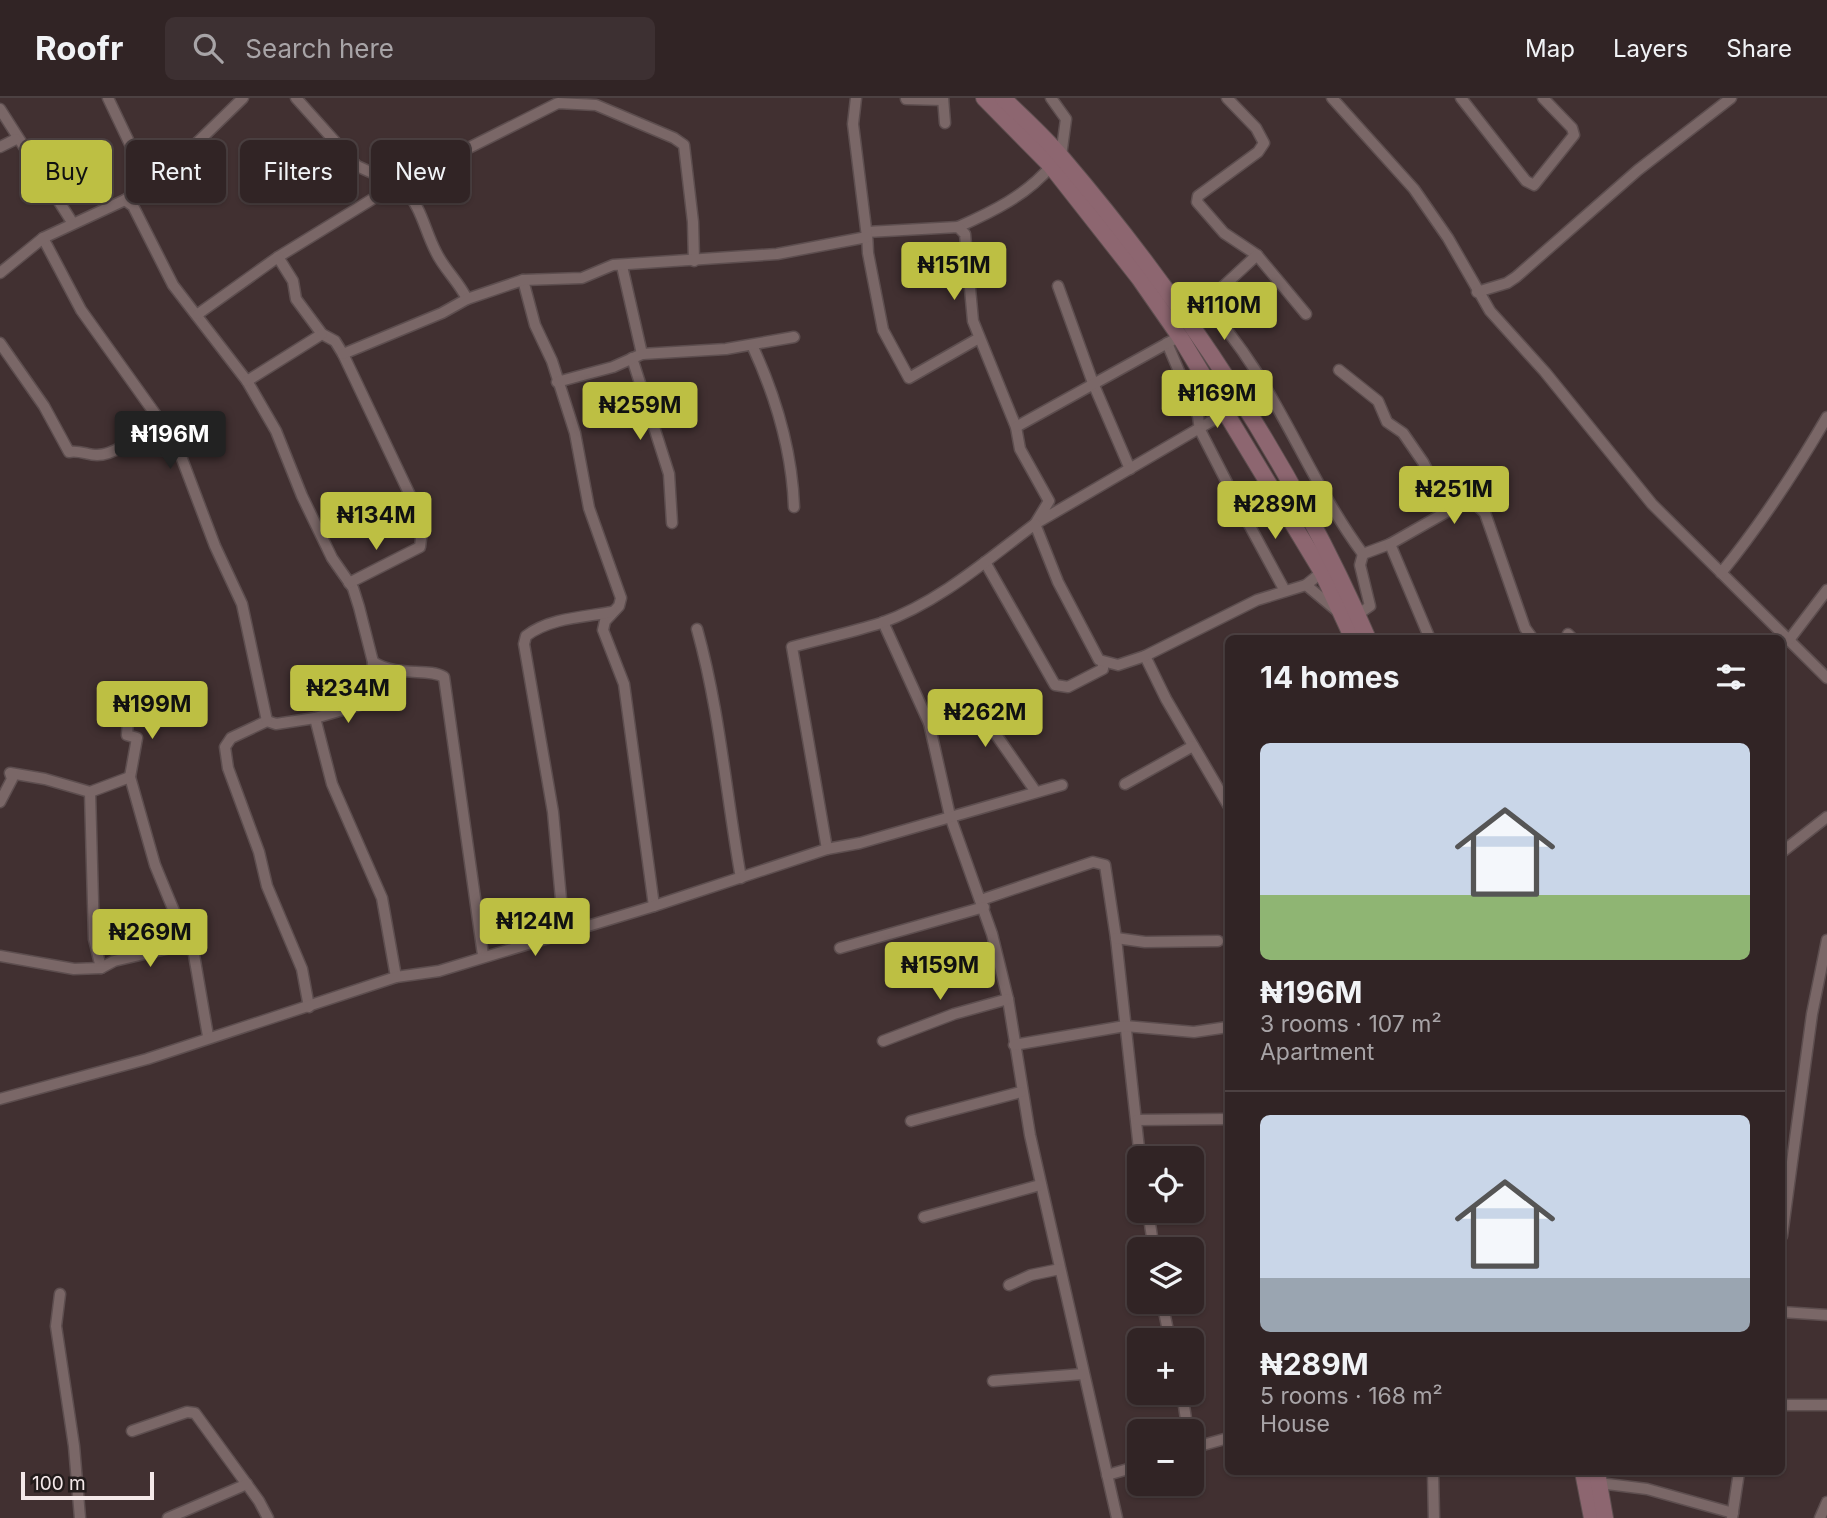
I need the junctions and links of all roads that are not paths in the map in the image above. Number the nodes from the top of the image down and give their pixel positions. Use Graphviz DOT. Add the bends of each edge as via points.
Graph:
graph roads {
  1 [pos="108,98"];
  2 [pos="243,98"];
  3 [pos="296,98"];
  4 [pos="856,98"];
  5 [pos="984,98"];
  6 [pos="1003,98"];
  7 [pos="1051,98"];
  8 [pos="1227,98"];
  9 [pos="1332,98"];
  10 [pos="1461,98"];
  11 [pos="1543,98"];
  12 [pos="1731,98"];
  13 [pos="906,99"];
  14 [pos="943,99"];
  15 [pos="0,109"];
  16 [pos="945,123"];
  17 [pos="16,139"];
  18 [pos="128,140"];
  19 [pos="200,140"];
  20 [pos="0,146"];
  21 [pos="470,147"];
  22 [pos="1056,161"];
  23 [pos="371,172"];
  24 [pos="371,201"];
  25 [pos="126,202"];
  26 [pos="132,203"];
  27 [pos="415,203"];
  28 [pos="72,222"];
  29 [pos="958,227"];
  30 [pos="867,232"];
  31 [pos="43,238"];
  32 [pos="1257,255"];
  33 [pos="278,257"];
  34 [pos="694,261"];
  35 [pos="622,267"];
  36 [pos="0,273"];
  37 [pos="523,280"];
  38 [pos="1058,286"];
  39 [pos="1477,292"];
  40 [pos="467,299"];
  41 [pos="1202,302"];
  42 [pos="1183,312"];
  43 [pos="198,314"];
  44 [pos="1306,314"];
  45 [pos="322,334"];
  46 [pos="794,337"];
  47 [pos="979,338"];
  48 [pos="1174,340"];
  49 [pos="0,343"];
  50 [pos="752,345"];
  51 [pos="343,354"];
  52 [pos="637,356"];
  53 [pos="1339,370"];
  54 [pos="247,381"];
  55 [pos="557,382"];
  56 [pos="1093,383"];
  57 [pos="1227,412"];
  58 [pos="1827,416"];
  59 [pos="160,418"];
  60 [pos="1016,427"];
  61 [pos="1200,430"];
  62 [pos="1130,469"];
  63 [pos="1282,505"];
  64 [pos="1239,506"];
  65 [pos="794,507"];
  66 [pos="1448,511"];
  67 [pos="672,523"];
  68 [pos="1035,524"];
  69 [pos="1390,544"];
  70 [pos="1363,554"];
  71 [pos="985,562"];
  72 [pos="1322,572"];
  73 [pos="1721,573"];
  74 [pos="349,583"];
  75 [pos="1306,585"];
  76 [pos="1827,590"];
  77 [pos="1285,591"];
  78 [pos="612,612"];
  79 [pos="1351,616"];
  80 [pos="883,622"];
  81 [pos="697,629"];
  82 [pos="1353,635"];
  83 [pos="1364,635"];
  84 [pos="1428,635"];
  85 [pos="1530,635"];
  86 [pos="1784,635"];
  87 [pos="1785,636"];
  88 [pos="1789,640"];
  89 [pos="1145,656"];
  90 [pos="373,662"];
  91 [pos="1103,664"];
  92 [pos="1827,678"];
  93 [pos="129,704"];
  94 [pos="314,718"];
  95 [pos="267,721"];
  96 [pos="929,723"];
  97 [pos="1193,746"];
  98 [pos="130,777"];
  99 [pos="1125,784"];
  100 [pos="1062,785"];
  101 [pos="90,792"];
  102 [pos="1036,792"];
  103 [pos="1225,801"];
  104 [pos="0,802"];
  105 [pos="950,816"];
  106 [pos="1827,817"];
  107 [pos="827,849"];
  108 [pos="1785,849"];
  109 [pos="741,878"];
  110 [pos="983,904"];
  111 [pos="654,906"];
  112 [pos="564,932"];
  113 [pos="1116,938"];
  114 [pos="1827,940"];
  115 [pos="1218,941"];
  116 [pos="193,948"];
  117 [pos="840,948"];
  118 [pos="0,956"];
  119 [pos="483,956"];
  120 [pos="101,968"];
  121 [pos="396,977"];
  122 [pos="1008,999"];
  123 [pos="309,1007"];
  124 [pos="1125,1026"];
  125 [pos="1225,1027"];
  126 [pos="208,1037"];
  127 [pos="883,1041"];
  128 [pos="1014,1045"];
  129 [pos="1021,1092"];
  130 [pos="0,1099"];
  131 [pos="1225,1119"];
  132 [pos="911,1121"];
  133 [pos="1137,1121"];
  134 [pos="1785,1138"];
  135 [pos="1796,1138"];
  136 [pos="1139,1146"];
  137 [pos="1040,1185"];
  138 [pos="1785,1209"];
  139 [pos="924,1217"];
  140 [pos="1060,1269"];
  141 [pos="1009,1285"];
  142 [pos="60,1294"];
  143 [pos="1785,1312"];
  144 [pos="1827,1315"];
  145 [pos="1083,1374"];
  146 [pos="993,1381"];
  147 [pos="1785,1405"];
  148 [pos="1827,1405"];
  149 [pos="132,1431"];
  150 [pos="1225,1439"];
  151 [pos="1204,1445"];
  152 [pos="1127,1469"];
  153 [pos="1107,1475"];
  154 [pos="1433,1475"];
  155 [pos="1584,1475"];
  156 [pos="1739,1475"];
  157 [pos="1598,1477"];
  158 [pos="247,1484"];
  159 [pos="1827,1502"];
  160 [pos="1732,1516"];
  161 [pos="80,1518"];
  162 [pos="168,1518"];
  163 [pos="268,1518"];
  164 [pos="1117,1518"];
  165 [pos="1434,1518"];
  166 [pos="1591,1518"];
  167 [pos="1605,1518"];
  168 [pos="1820,1518"];
  1 -- 18 [label="street"];
  2 -- 19 [label="street"];
  3 -- 23 [label="street" via="357,166"];
  4 -- 30 [label="street" via="853,124"];
  5 -- 22 [label="main road"];
  6 -- 22 [label="main road"];
  7 -- 22 [label="street" via="1066,120"];
  8 -- 32 [label="street" via="1256,128 1264,144 1196,202 1224,233"];
  9 -- 39 [label="street" via="1414,189"];
  10 -- 11 [label="street" via="1525,181 1534,185 1574,135"];
  12 -- 39 [label="street" via="1638,170 1516,277"];
  13 -- 14 [label="street"];
  14 -- 16 [label="street"];
  15 -- 17 [label="street"];
  17 -- 20 [label="street"];
  17 -- 28 [label="street"];
  21 -- 34 [label="street" via="558,103 596,105 674,138 684,145"];
  22 -- 29 [label="street" via="1038,182"];
  22 -- 42 [label="main road"];
  22 -- 48 [label="main road" via="1139,278"];
  24 -- 33 [label="street"];
  25 -- 28 [label="street"];
  26 -- 43 [label="street" via="165,272"];
  27 -- 40 [label="street" via="435,251"];
  28 -- 31 [label="street"];
  29 -- 30 [label="street"];
  29 -- 47 [label="street" via="965,234 971,312"];
  30 -- 34 [label="street" via="867,237 785,253"];
  30 -- 47 [label="street" via="883,330 909,378"];
  31 -- 36 [label="street"];
  31 -- 59 [label="street" via="81,310"];
  32 -- 41 [label="street"];
  32 -- 44 [label="street"];
  33 -- 43 [label="street"];
  33 -- 45 [label="street" via="293,281 296,299"];
  34 -- 35 [label="street"];
  35 -- 37 [label="street" via="613,265 582,278"];
  35 -- 52 [label="street"];
  37 -- 40 [label="street"];
  37 -- 55 [label="street"];
  38 -- 56 [label="street"];
  39 -- 73 [label="street" via="1651,504"];
  40 -- 51 [label="street"];
  41 -- 42 [label="street"];
  41 -- 70 [label="street" via="1247,353"];
  42 -- 79 [label="main road" via="1289,484"];
  43 -- 54 [label="street"];
  45 -- 51 [label="street" via="335,341"];
  45 -- 54 [label="street"];
  46 -- 50 [label="street"];
  47 -- 60 [label="street"];
  48 -- 56 [label="street"];
  48 -- 57 [label="main road"];
  48 -- 61 [label="street"];
  49 -- 59 [label="street" via="69,452 108,452"];
  50 -- 52 [label="street"];
  50 -- 65 [label="street" via="776,398"];
  51 -- 74 [label="street" via="409,493 423,537 416,550"];
  52 -- 55 [label="street"];
  52 -- 67 [label="street" via="669,474"];
  53 -- 66 [label="street" via="1378,401 1387,422 1403,433"];
  54 -- 74 [label="street" via="287,452 332,558"];
  55 -- 78 [label="street" via="576,433 589,508 621,598"];
  56 -- 60 [label="street"];
  56 -- 62 [label="street"];
  57 -- 61 [label="street"];
  57 -- 63 [label="main road"];
  58 -- 73 [label="street" via="1785,490"];
  59 -- 95 [label="street" via="176,443 242,604"];
  60 -- 68 [label="street" via="1020,449 1048,501"];
  61 -- 62 [label="street"];
  61 -- 64 [label="street"];
  62 -- 68 [label="street"];
  63 -- 64 [label="street"];
  63 -- 72 [label="main road"];
  64 -- 77 [label="street"];
  66 -- 69 [label="street"];
  66 -- 85 [label="street" via="1473,502 1485,513"];
  68 -- 71 [label="street"];
  68 -- 91 [label="street" via="1058,582"];
  69 -- 70 [label="street"];
  69 -- 84 [label="street"];
  70 -- 79 [label="street" via="1360,565 1371,601 1368,608"];
  71 -- 80 [label="street" via="928,600"];
  71 -- 91 [label="street" via="1055,685 1068,687"];
  72 -- 75 [label="street"];
  72 -- 79 [label="main road"];
  73 -- 86 [label="street"];
  74 -- 90 [label="street"];
  75 -- 77 [label="street"];
  75 -- 79 [label="street"];
  76 -- 88 [label="street"];
  77 -- 89 [label="street" via="1233,611"];
  78 -- 111 [label="street" via="603,630 624,684"];
  78 -- 112 [label="street" via="559,621 531,632 524,644 553,813"];
  79 -- 82 [label="main road"];
  79 -- 83 [label="main road"];
  80 -- 96 [label="street"];
  80 -- 107 [label="street" via="791,649"];
  81 -- 109 [label="street" via="713,689"];
  87 -- 88 [label="street"];
  88 -- 92 [label="street"];
  89 -- 91 [label="street" via="1118,665"];
  89 -- 97 [label="street"];
  90 -- 94 [label="street" via="368,700"];
  90 -- 119 [label="street" via="399,672 444,677"];
  93 -- 98 [label="street" via="127,735 137,738"];
  94 -- 95 [label="street"];
  94 -- 121 [label="street" via="332,784 382,898"];
  95 -- 123 [label="street" via="231,738 224,753 279,921 302,969"];
  96 -- 102 [label="street" via="983,716"];
  96 -- 105 [label="street"];
  97 -- 99 [label="street"];
  97 -- 103 [label="street"];
  98 -- 101 [label="street"];
  98 -- 116 [label="street" via="155,865"];
  100 -- 102 [label="street"];
  101 -- 104 [label="street" via="10,773 12,779"];
  101 -- 120 [label="street" via="94,939"];
  102 -- 105 [label="street"];
  105 -- 107 [label="street"];
  105 -- 110 [label="street"];
  106 -- 108 [label="street"];
  107 -- 109 [label="street"];
  109 -- 111 [label="street"];
  110 -- 113 [label="street" via="1098,862 1105,865"];
  110 -- 117 [label="street"];
  110 -- 122 [label="street"];
  111 -- 112 [label="street"];
  112 -- 119 [label="street"];
  113 -- 115 [label="street"];
  113 -- 124 [label="street"];
  114 -- 135 [label="street"];
  116 -- 120 [label="street" via="170,948"];
  116 -- 126 [label="street"];
  118 -- 120 [label="street" via="74,969"];
  119 -- 121 [label="street" via="439,971"];
  121 -- 123 [label="street"];
  122 -- 127 [label="street"];
  122 -- 128 [label="street"];
  123 -- 126 [label="street"];
  124 -- 125 [label="street" via="1194,1032"];
  124 -- 128 [label="street"];
  124 -- 133 [label="street"];
  126 -- 130 [label="street" via="147,1059"];
  128 -- 129 [label="street"];
  129 -- 132 [label="street"];
  129 -- 137 [label="street"];
  131 -- 133 [label="street"];
  133 -- 136 [label="street"];
  134 -- 135 [label="street"];
  135 -- 138 [label="street"];
  137 -- 139 [label="street"];
  137 -- 140 [label="street"];
  140 -- 141 [label="street"];
  140 -- 145 [label="street"];
  142 -- 161 [label="street" via="56,1326"];
  143 -- 144 [label="street"];
  145 -- 146 [label="street"];
  145 -- 153 [label="street"];
  147 -- 148 [label="street"];
  149 -- 158 [label="street" via="195,1413"];
  150 -- 151 [label="street"];
  152 -- 153 [label="street"];
  153 -- 164 [label="street"];
  154 -- 165 [label="street"];
  155 -- 166 [label="main road"];
  156 -- 160 [label="street"];
  157 -- 160 [label="street"];
  157 -- 167 [label="main road"];
  158 -- 162 [label="street"];
  158 -- 163 [label="street"];
  159 -- 168 [label="street"];
}
